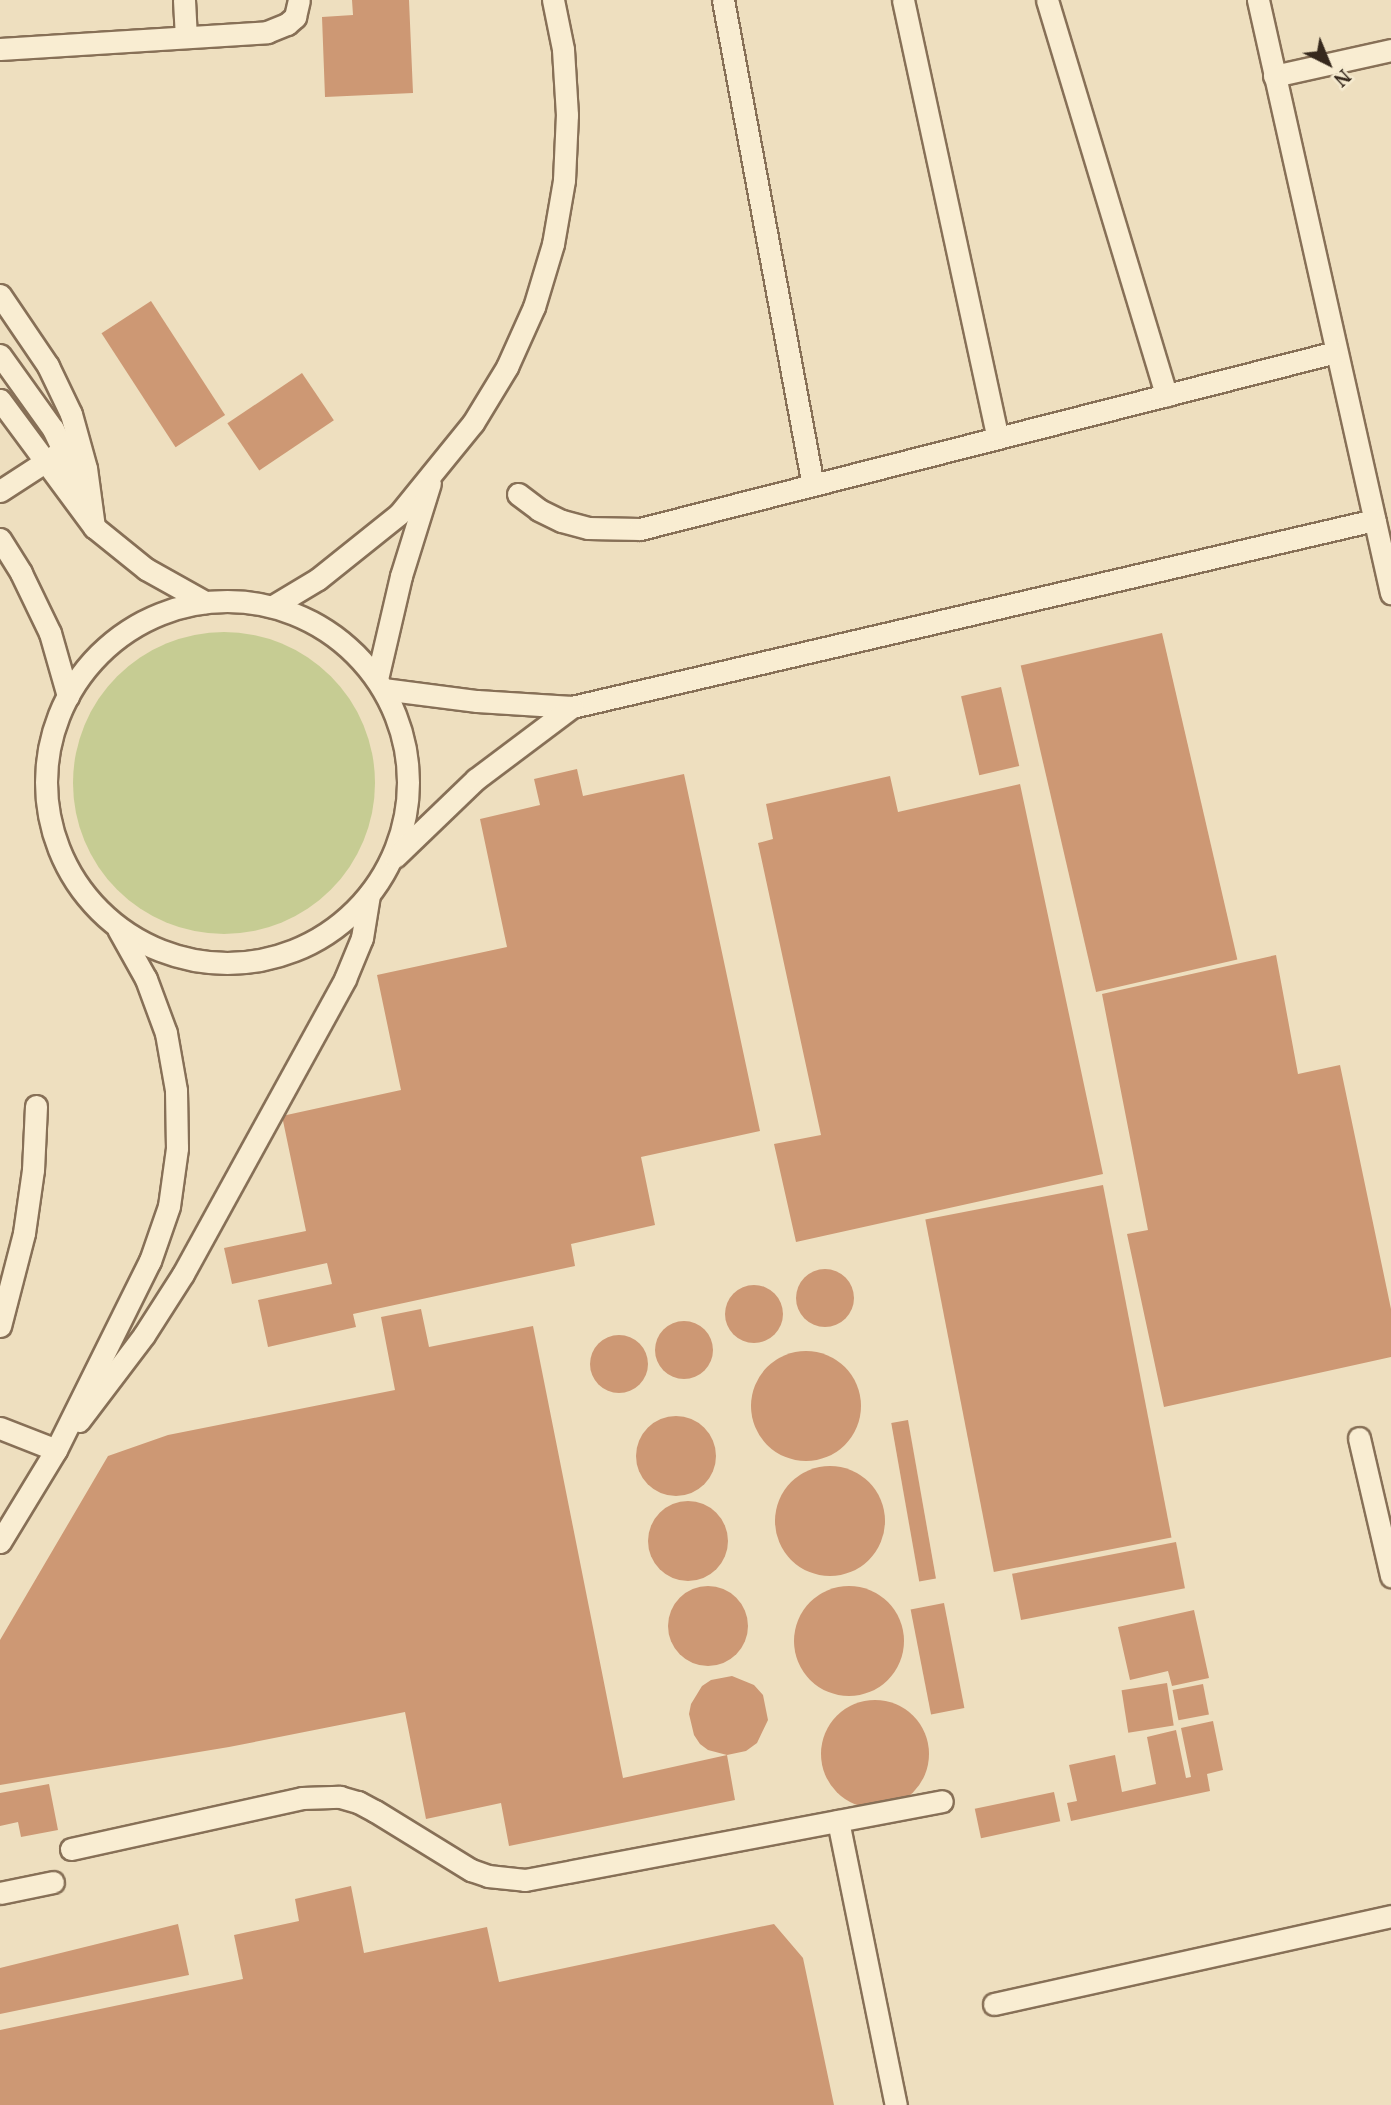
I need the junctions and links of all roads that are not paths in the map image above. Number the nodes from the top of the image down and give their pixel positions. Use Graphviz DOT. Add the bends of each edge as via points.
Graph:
graph roads {
  1 [pos="184,0"];
  2 [pos="299,0"];
  3 [pos="554,0"];
  4 [pos="723,0"];
  5 [pos="903,0"];
  6 [pos="1047,0"];
  7 [pos="1258,0"];
  8 [pos="186,37"];
  9 [pos="0,49"];
  10 [pos="1391,50"];
  11 [pos="1274,76"];
  12 [pos="0,295"];
  13 [pos="1336,352"];
  14 [pos="0,355"];
  15 [pos="1166,396"];
  16 [pos="0,400"];
  17 [pos="998,438"];
  18 [pos="63,450"];
  19 [pos="433,474"];
  20 [pos="813,485"];
  21 [pos="0,491"];
  22 [pos="518,494"];
  23 [pos="1374,520"];
  24 [pos="94,527"];
  25 [pos="0,539"];
  26 [pos="0,562"];
  27 [pos="21,573"];
  28 [pos="1391,593"];
  29 [pos="205,602"];
  30 [pos="273,606"];
  31 [pos="380,684"];
  32 [pos="68,696"];
  33 [pos="572,706"];
  34 [pos="389,863"];
  35 [pos="369,895"];
  36 [pos="117,928"];
  37 [pos="36,1106"];
  38 [pos="0,1326"];
  39 [pos="0,1429"];
  40 [pos="1359,1438"];
  41 [pos="56,1450"];
  42 [pos="0,1542"];
  43 [pos="1391,1576"];
  44 [pos="942,1801"];
  45 [pos="838,1821"];
  46 [pos="71,1849"];
  47 [pos="53,1882"];
  48 [pos="0,1893"];
  49 [pos="1391,1916"];
  50 [pos="994,2004"];
  51 [pos="896,2105"];
  1 -- 8 [label="lane"];
  2 -- 8 [label="lane" via="295,16 278,30"];
  3 -- 19 [label="lane" via="567,115 564,180 553,244 534,307 507,367 473,423"];
  4 -- 20 [label="lane"];
  5 -- 17 [label="lane"];
  6 -- 15 [label="lane"];
  7 -- 11 [label="lane"];
  8 -- 9 [label="lane"];
  10 -- 11 [label="lane"];
  11 -- 13 [label="lane"];
  12 -- 18 [label="lane" via="48,366"];
  13 -- 15 [label="lane"];
  13 -- 23 [label="lane"];
  14 -- 18 [label="lane"];
  15 -- 17 [label="lane"];
  16 -- 18 [label="lane"];
  17 -- 20 [label="lane"];
  18 -- 21 [label="lane"];
  18 -- 24 [label="lane"];
  18 -- 24 [label="lane" via="92,497"];
  19 -- 30 [label="lane" via="399,514 360,548"];
  19 -- 31 [label="lane" via="401,576"];
  20 -- 22 [label="lane" via="640,529 614,531 562,521"];
  23 -- 28 [label="lane"];
  23 -- 33 [label="lane"];
  24 -- 29 [label="lane" via="146,569"];
  25 -- 27 [label="lane"];
  26 -- 27 [label="lane"];
  27 -- 32 [label="lane" via="50,633"];
  29 -- 30 [label="lane"];
  29 -- 32 [label="lane" via="171,609 121,636 87,667"];
  30 -- 31 [label="lane" via="332,633 357,654"];
  31 -- 33 [label="lane" via="477,701"];
  31 -- 34 [label="lane" via="398,722 407,757 402,829"];
  32 -- 36 [label="lane" via="51,736 45,779 49,822 63,862 87,898"];
  33 -- 34 [label="lane" via="477,779"];
  34 -- 35 [label="lane"];
  35 -- 36 [label="lane" via="340,923 307,945 269,959 229,964 190,960 152,948"];
  35 -- 41 [label="lane" via="351,969 183,1274 144,1335"];
  36 -- 41 [label="lane" via="146,979 166,1033 176,1090 177,1148 169,1206 150,1261"];
  37 -- 38 [label="lane" via="24,1233"];
  39 -- 41 [label="lane"];
  40 -- 43 [label="lane"];
  41 -- 42 [label="lane"];
  44 -- 45 [label="lane"];
  45 -- 46 [label="lane" via="525,1880 471,1870 366,1806 340,1797 302,1798"];
  45 -- 51 [label="lane"];
  47 -- 48 [label="lane"];
  49 -- 50 [label="lane"];
}
